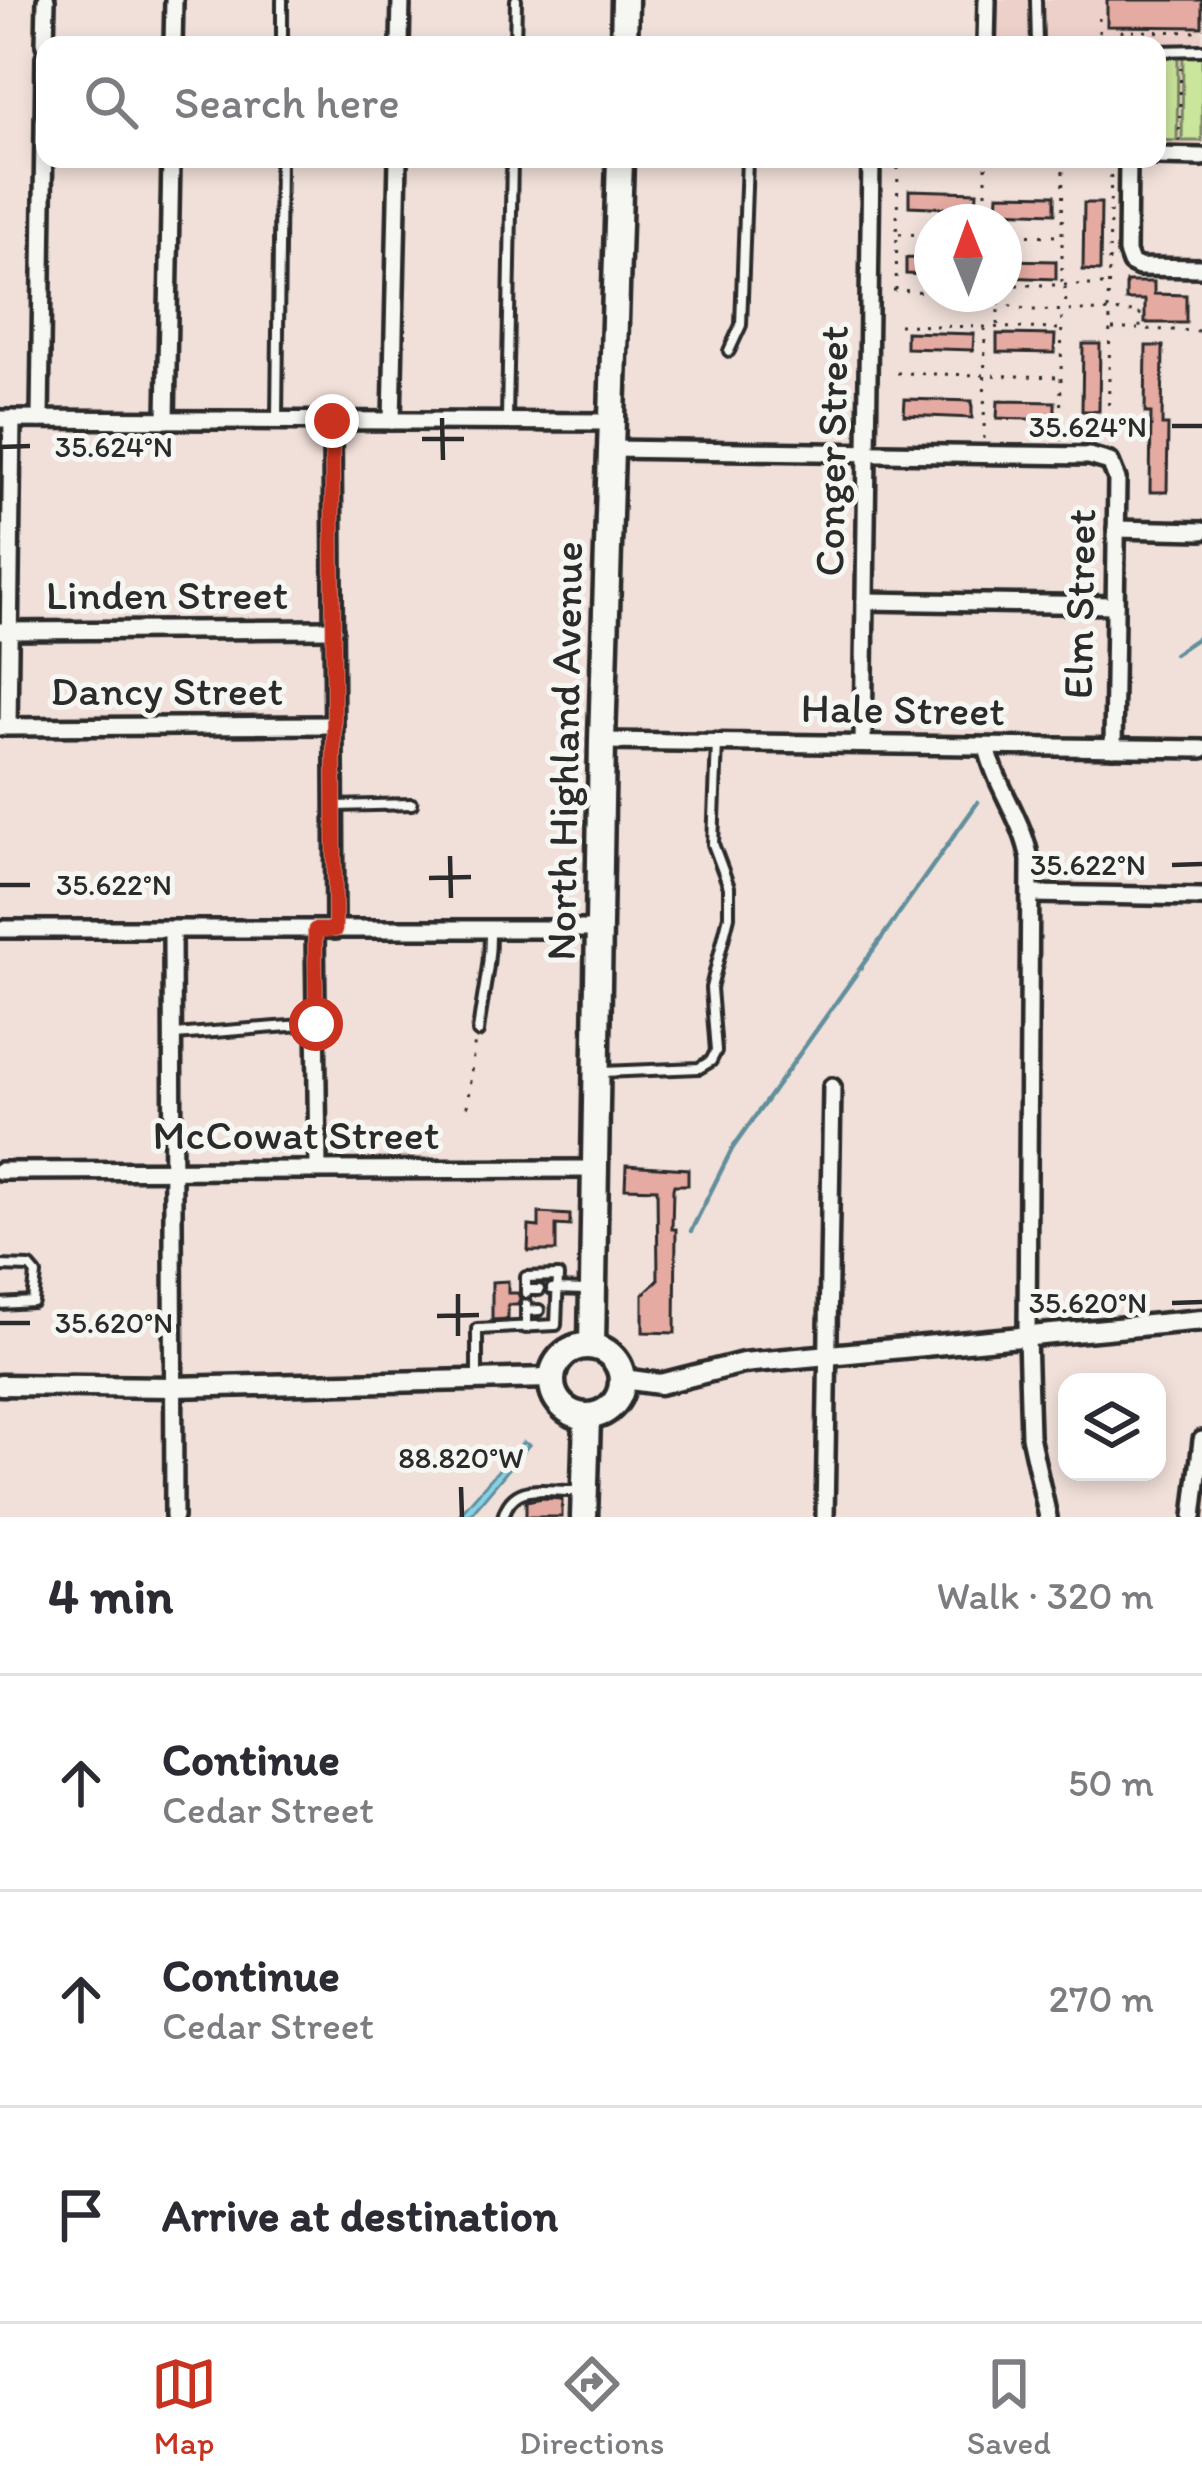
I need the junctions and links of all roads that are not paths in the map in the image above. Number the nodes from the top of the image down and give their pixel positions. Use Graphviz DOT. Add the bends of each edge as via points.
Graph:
graph roads {
  1 [pos="46,0"];
  2 [pos="174,0"];
  3 [pos="282,0"];
  4 [pos="401,0"];
  5 [pos="516,0"];
  6 [pos="625,0"];
  7 [pos="987,0"];
  8 [pos="1036,0"];
  9 [pos="45,36"];
  10 [pos="173,36"];
  11 [pos="282,36"];
  12 [pos="400,36"];
  13 [pos="515,36"];
  14 [pos="624,36"];
  15 [pos="986,36"];
  16 [pos="1037,36"];
  17 [pos="1166,50"];
  18 [pos="1202,50"];
  19 [pos="1166,156"];
  20 [pos="1202,157"];
  21 [pos="43,168"];
  22 [pos="171,168"];
  23 [pos="280,168"];
  24 [pos="398,168"];
  25 [pos="512,168"];
  26 [pos="620,168"];
  27 [pos="747,168"];
  28 [pos="871,168"];
  29 [pos="1128,168"];
  30 [pos="1202,268"];
  31 [pos="730,350"];
  32 [pos="6,419"];
  33 [pos="40,419"];
  34 [pos="166,420"];
  35 [pos="277,420"];
  36 [pos="332,421"];
  37 [pos="392,421"];
  38 [pos="507,421"];
  39 [pos="612,422"];
  40 [pos="611,449"];
  41 [pos="867,453"];
  42 [pos="5,525"];
  43 [pos="1116,529"];
  44 [pos="1202,531"];
  45 [pos="865,601"];
  46 [pos="1115,604"];
  47 [pos="334,629"];
  48 [pos="4,631"];
  49 [pos="334,725"];
  50 [pos="4,727"];
  51 [pos="602,741"];
  52 [pos="717,743"];
  53 [pos="862,744"];
  54 [pos="988,747"];
  55 [pos="1114,748"];
  56 [pos="1202,749"];
  57 [pos="412,804"];
  58 [pos="334,806"];
  59 [pos="1032,894"];
  60 [pos="1202,897"];
  61 [pos="490,927"];
  62 [pos="0,929"];
  63 [pos="598,929"];
  64 [pos="172,930"];
  65 [pos="315,930"];
  66 [pos="335,930"];
  67 [pos="316,1024"];
  68 [pos="478,1032"];
  69 [pos="172,1035"];
  70 [pos="596,1072"];
  71 [pos="832,1087"];
  72 [pos="592,1168"];
  73 [pos="318,1169"];
  74 [pos="172,1170"];
  75 [pos="0,1171"];
  76 [pos="0,1266"];
  77 [pos="555,1289"];
  78 [pos="539,1290"];
  79 [pos="592,1290"];
  80 [pos="0,1304"];
  81 [pos="539,1310"];
  82 [pos="1202,1320"];
  83 [pos="526,1328"];
  84 [pos="1027,1337"];
  85 [pos="592,1346"];
  86 [pos="829,1353"];
  87 [pos="552,1378"];
  88 [pos="623,1379"];
  89 [pos="476,1380"];
  90 [pos="0,1385"];
  91 [pos="173,1387"];
  92 [pos="586,1417"];
  93 [pos="1202,1440"];
  94 [pos="585,1490"];
  95 [pos="507,1502"];
  96 [pos="174,1517"];
  97 [pos="503,1517"];
  98 [pos="514,1517"];
  99 [pos="584,1517"];
  100 [pos="825,1517"];
  101 [pos="1048,1517"];
  102 [pos="1193,1517"];
  1 -- 9 [label="street"];
  2 -- 10 [label="street"];
  3 -- 11 [label="lane"];
  4 -- 12 [label="street"];
  5 -- 13 [label="lane"];
  6 -- 14 [label="main road"];
  7 -- 15 [label="street"];
  8 -- 16 [label="lane"];
  17 -- 18 [label="lane"];
  19 -- 20 [label="street"];
  21 -- 33 [label="street"];
  22 -- 34 [label="street"];
  23 -- 35 [label="lane"];
  24 -- 37 [label="street"];
  25 -- 38 [label="lane"];
  26 -- 39 [label="main road, North Highland Avenue"];
  27 -- 31 [label="lane" via="740,325"];
  28 -- 41 [label="street, Conger Street"];
  29 -- 30 [label="street" via="1131,263"];
  32 -- 33 [label="street"];
  32 -- 42 [label="street"];
  33 -- 34 [label="street"];
  34 -- 35 [label="street"];
  35 -- 36 [label="street"];
  36 -- 37 [label="street"];
  36 -- 47 [label="street"];
  37 -- 38 [label="street"];
  38 -- 39 [label="street"];
  39 -- 40 [label="main road, North Highland Avenue"];
  40 -- 41 [label="street"];
  40 -- 51 [label="main road, North Highland Avenue"];
  41 -- 43 [label="street, Elm Street" via="1110,462"];
  41 -- 45 [label="street, Conger Street"];
  42 -- 48 [label="street"];
  43 -- 44 [label="street"];
  43 -- 46 [label="street, Elm Street"];
  45 -- 46 [label="street"];
  45 -- 53 [label="street, Conger Street"];
  46 -- 55 [label="street, Elm Street"];
  47 -- 48 [label="street, Linden Street"];
  47 -- 49 [label="street"];
  48 -- 50 [label="street"];
  49 -- 50 [label="street, Dancy Street"];
  49 -- 58 [label="street"];
  51 -- 52 [label="street, Hale Street"];
  51 -- 63 [label="main road, North Highland Avenue"];
  52 -- 53 [label="street, Hale Street"];
  52 -- 70 [label="lane" via="713,844 729,902 711,988 716,1051 699,1068"];
  53 -- 54 [label="street, Hale Street"];
  54 -- 55 [label="street, Hale Street"];
  54 -- 59 [label="street" via="1027,842"];
  55 -- 56 [label="street, Hale Street"];
  57 -- 58 [label="lane"];
  58 -- 66 [label="street"];
  59 -- 60 [label="street"];
  59 -- 84 [label="street"];
  61 -- 63 [label="street"];
  61 -- 66 [label="street"];
  61 -- 68 [label="lane"];
  62 -- 64 [label="street"];
  63 -- 70 [label="main road, North Highland Avenue"];
  64 -- 65 [label="street"];
  64 -- 69 [label="street"];
  65 -- 66 [label="street"];
  65 -- 67 [label="street"];
  67 -- 69 [label="lane"];
  67 -- 73 [label="street"];
  69 -- 74 [label="street"];
  70 -- 72 [label="main road, North Highland Avenue"];
  71 -- 86 [label="street"];
  72 -- 73 [label="street, McCowat Street"];
  72 -- 79 [label="main road, North Highland Avenue"];
  73 -- 74 [label="street, McCowat Street"];
  74 -- 75 [label="street, McCowat Street"];
  74 -- 91 [label="street"];
  76 -- 80 [label="lane" via="36,1274 33,1302"];
  77 -- 78 [label="lane" via="558,1276 526,1276 526,1292"];
  77 -- 79 [label="lane"];
  77 -- 83 [label="lane" via="556,1325"];
  79 -- 85 [label="main road, North Highland Avenue"];
  81 -- 83 [label="lane" via="526,1308"];
  82 -- 84 [label="street"];
  83 -- 89 [label="lane" via="477,1329"];
  84 -- 86 [label="street"];
  84 -- 101 [label="street" via="1030,1436"];
  85 -- 87 [label="main road" via="569,1350"];
  85 -- 88 [label="main road" via="614,1357"];
  86 -- 88 [label="street" via="660,1384"];
  86 -- 100 [label="street"];
  87 -- 89 [label="street"];
  87 -- 92 [label="main road" via="557,1400"];
  88 -- 92 [label="main road" via="609,1410"];
  89 -- 91 [label="street"];
  90 -- 91 [label="street"];
  91 -- 96 [label="street"];
  92 -- 94 [label="main road"];
  93 -- 102 [label="street"];
  94 -- 95 [label="lane" via="525,1491"];
  94 -- 99 [label="main road"];
  95 -- 97 [label="lane"];
  95 -- 98 [label="lane"];
}
